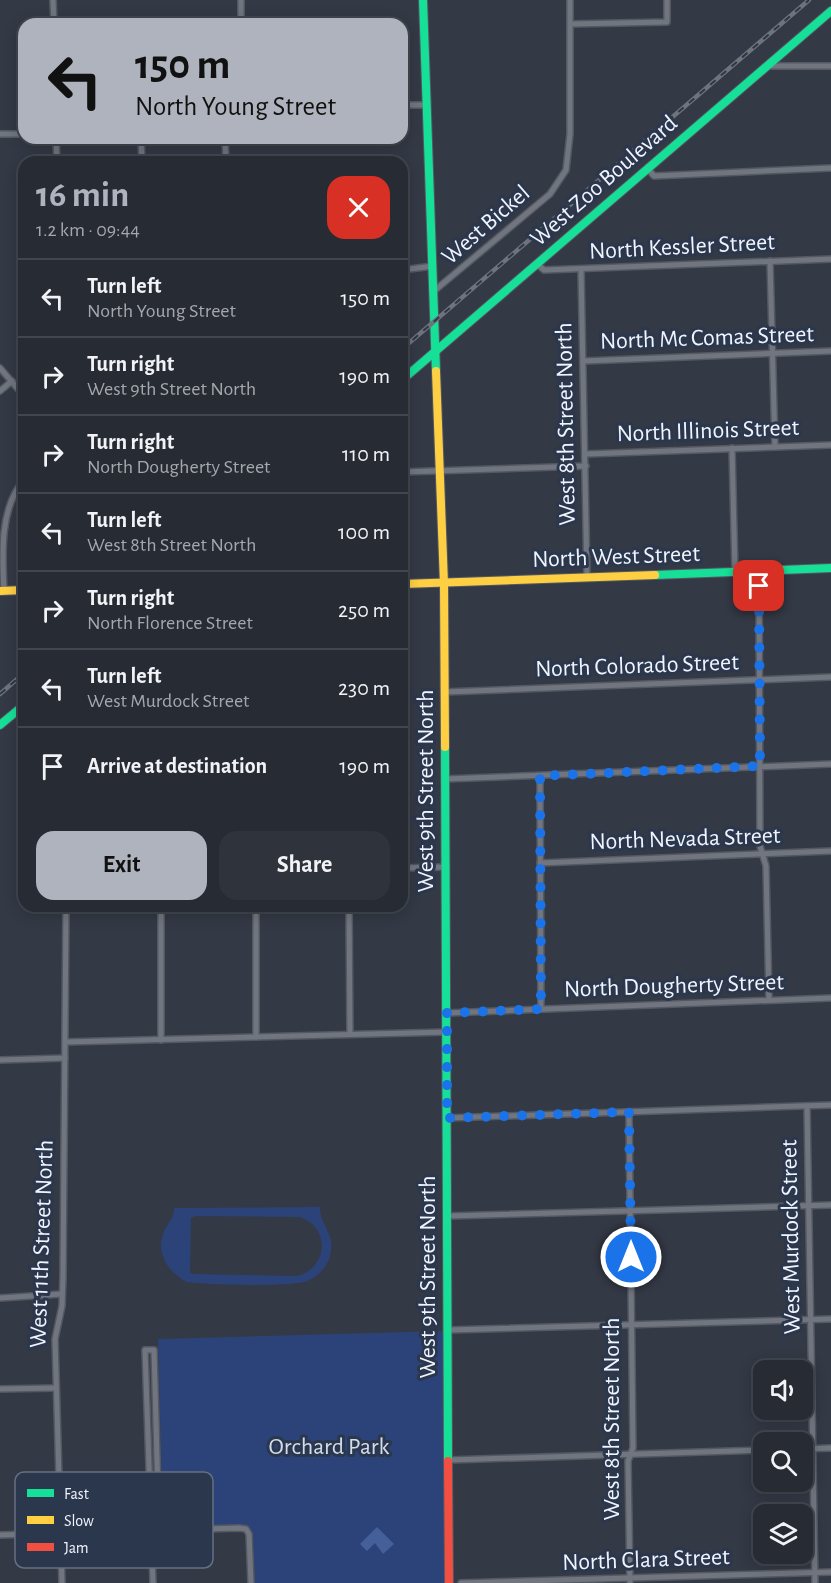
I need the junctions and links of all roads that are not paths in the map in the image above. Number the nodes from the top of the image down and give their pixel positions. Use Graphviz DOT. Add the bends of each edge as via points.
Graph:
graph roads {
  1 [pos="53,0"];
  2 [pos="241,0"];
  3 [pos="423,0"];
  4 [pos="570,0"];
  5 [pos="667,0"];
  6 [pos="831,11"];
  7 [pos="54,18"];
  8 [pos="241,18"];
  9 [pos="570,24"];
  10 [pos="767,66"];
  11 [pos="831,66"];
  12 [pos="408,105"];
  13 [pos="427,105"];
  14 [pos="0,134"];
  15 [pos="18,134"];
  16 [pos="831,168"];
  17 [pos="648,169"];
  18 [pos="831,259"];
  19 [pos="770,261"];
  20 [pos="537,264"];
  21 [pos="433,266"];
  22 [pos="408,269"];
  23 [pos="581,269"];
  24 [pos="434,291"];
  25 [pos="436,351"];
  26 [pos="831,351"];
  27 [pos="772,353"];
  28 [pos="584,361"];
  29 [pos="0,368"];
  30 [pos="408,375"];
  31 [pos="12,381"];
  32 [pos="18,388"];
  33 [pos="0,391"];
  34 [pos="831,445"];
  35 [pos="775,447"];
  36 [pos="732,448"];
  37 [pos="586,454"];
  38 [pos="586,466"];
  39 [pos="408,472"];
  40 [pos="440,472"];
  41 [pos="18,487"];
  42 [pos="831,568"];
  43 [pos="759,571"];
  44 [pos="735,572"];
  45 [pos="587,578"];
  46 [pos="408,584"];
  47 [pos="444,584"];
  48 [pos="18,590"];
  49 [pos="2,591"];
  50 [pos="831,676"];
  51 [pos="759,679"];
  52 [pos="445,692"];
  53 [pos="18,710"];
  54 [pos="0,725"];
  55 [pos="831,764"];
  56 [pos="760,766"];
  57 [pos="540,776"];
  58 [pos="445,779"];
  59 [pos="831,851"];
  60 [pos="763,854"];
  61 [pos="540,863"];
  62 [pos="446,867"];
  63 [pos="408,868"];
  64 [pos="66,912"];
  65 [pos="161,912"];
  66 [pos="256,912"];
  67 [pos="349,912"];
  68 [pos="831,998"];
  69 [pos="769,1000"];
  70 [pos="541,1009"];
  71 [pos="447,1013"];
  72 [pos="447,1032"];
  73 [pos="350,1034"];
  74 [pos="256,1037"];
  75 [pos="162,1040"];
  76 [pos="65,1042"];
  77 [pos="65,1058"];
  78 [pos="0,1060"];
  79 [pos="831,1105"];
  80 [pos="807,1106"];
  81 [pos="629,1112"];
  82 [pos="447,1118"];
  83 [pos="831,1205"];
  84 [pos="808,1206"];
  85 [pos="631,1211"];
  86 [pos="448,1216"];
  87 [pos="63,1294"];
  88 [pos="0,1298"];
  89 [pos="810,1319"];
  90 [pos="831,1319"];
  91 [pos="631,1325"];
  92 [pos="448,1330"];
  93 [pos="56,1388"];
  94 [pos="0,1389"];
  95 [pos="812,1432"];
  96 [pos="831,1448"];
  97 [pos="813,1449"];
  98 [pos="753,1450"];
  99 [pos="630,1454"];
  100 [pos="449,1460"];
  101 [pos="59,1472"];
  102 [pos="148,1472"];
  103 [pos="157,1472"];
  104 [pos="813,1490"];
  105 [pos="213,1529"];
  106 [pos="0,1535"];
  107 [pos="15,1535"];
  108 [pos="62,1568"];
  109 [pos="152,1568"];
  110 [pos="831,1572"];
  111 [pos="815,1573"];
  112 [pos="630,1581"];
  113 [pos="62,1583"];
  114 [pos="153,1583"];
  115 [pos="251,1583"];
  116 [pos="449,1583"];
  117 [pos="461,1583"];
  118 [pos="815,1583"];
  1 -- 7 [label="street"];
  2 -- 8 [label="street"];
  3 -- 13 [label="street, West 9th Street North"];
  4 -- 9 [label="street"];
  5 -- 9 [label="street" via="667,22"];
  6 -- 10 [label="street, West Zoo Boulevard"];
  9 -- 24 [label="street, West Bickel" via="569,155 559,184"];
  10 -- 11 [label="street"];
  10 -- 17 [label="street, West Zoo Boulevard"];
  12 -- 13 [label="street"];
  13 -- 21 [label="street, West 9th Street North"];
  14 -- 15 [label="street"];
  16 -- 17 [label="street" via="654,176"];
  17 -- 20 [label="street, West Zoo Boulevard"];
  18 -- 19 [label="street, North Kessler Street"];
  19 -- 23 [label="street, North Kessler Street"];
  19 -- 27 [label="street"];
  20 -- 23 [label="street, North Kessler Street" via="544,270"];
  20 -- 25 [label="street, West Zoo Boulevard"];
  21 -- 22 [label="street"];
  21 -- 24 [label="street, West 9th Street North"];
  23 -- 28 [label="street, West 8th Street North"];
  24 -- 25 [label="street, West 9th Street North"];
  25 -- 30 [label="street, West Zoo Boulevard"];
  25 -- 40 [label="street, West 9th Street North"];
  26 -- 27 [label="street, North Mc Comas Street"];
  27 -- 28 [label="street, North Mc Comas Street"];
  27 -- 35 [label="street"];
  28 -- 37 [label="street, West 8th Street North"];
  29 -- 31 [label="street"];
  31 -- 32 [label="street"];
  31 -- 33 [label="street"];
  34 -- 35 [label="street, North Illinois Street"];
  35 -- 36 [label="street, North Illinois Street"];
  36 -- 37 [label="street, North Illinois Street"];
  36 -- 44 [label="street"];
  37 -- 38 [label="street, West 8th Street North"];
  38 -- 40 [label="street, North Illinois Street"];
  38 -- 45 [label="street, West 8th Street North"];
  39 -- 40 [label="street, North Illinois Street"];
  40 -- 47 [label="street, West 9th Street North"];
  41 -- 49 [label="street" via="3,513"];
  42 -- 43 [label="street, North West Street"];
  43 -- 44 [label="street, North West Street"];
  43 -- 51 [label="street"];
  44 -- 45 [label="street, North West Street"];
  45 -- 47 [label="street, North West Street"];
  46 -- 47 [label="street, North West Street"];
  47 -- 52 [label="street, West 9th Street North"];
  48 -- 49 [label="street"];
  50 -- 51 [label="street, North Colorado Street"];
  51 -- 52 [label="street, North Colorado Street"];
  51 -- 56 [label="street"];
  52 -- 58 [label="street, West 9th Street North"];
  53 -- 54 [label="street"];
  55 -- 56 [label="street"];
  56 -- 57 [label="street"];
  56 -- 60 [label="street"];
  57 -- 58 [label="street"];
  57 -- 61 [label="street"];
  58 -- 62 [label="street, West 9th Street North"];
  59 -- 60 [label="street, North Nevada Street"];
  60 -- 61 [label="street, North Nevada Street"];
  60 -- 69 [label="street"];
  61 -- 70 [label="street"];
  62 -- 63 [label="street"];
  62 -- 71 [label="street, West 9th Street North"];
  64 -- 76 [label="street, West 11th Street North"];
  65 -- 75 [label="street"];
  66 -- 74 [label="street"];
  67 -- 73 [label="street"];
  68 -- 69 [label="street, North Dougherty Street"];
  69 -- 70 [label="street, North Dougherty Street"];
  70 -- 71 [label="street, North Dougherty Street"];
  71 -- 72 [label="street, West 9th Street North"];
  72 -- 73 [label="street"];
  72 -- 82 [label="street, West 9th Street North"];
  73 -- 74 [label="street"];
  74 -- 75 [label="street"];
  75 -- 76 [label="street"];
  76 -- 77 [label="street, West 11th Street North"];
  77 -- 78 [label="street"];
  77 -- 87 [label="street, West 11th Street North"];
  79 -- 80 [label="street"];
  80 -- 81 [label="street"];
  80 -- 84 [label="street, West Murdock Street"];
  81 -- 82 [label="street"];
  81 -- 85 [label="street, West 8th Street North"];
  82 -- 86 [label="street, West 9th Street North"];
  83 -- 84 [label="street"];
  84 -- 85 [label="street"];
  84 -- 89 [label="street, West Murdock Street"];
  85 -- 86 [label="street"];
  85 -- 91 [label="street, West 8th Street North"];
  86 -- 92 [label="street, West 9th Street North"];
  87 -- 88 [label="street"];
  87 -- 93 [label="street, West 11th Street North" via="55,1339"];
  89 -- 90 [label="street"];
  89 -- 91 [label="street"];
  89 -- 95 [label="street, West Murdock Street"];
  91 -- 92 [label="street"];
  91 -- 99 [label="street, West 8th Street North"];
  92 -- 100 [label="street, West 9th Street North"];
  93 -- 94 [label="street"];
  93 -- 101 [label="street, West 11th Street North"];
  96 -- 97 [label="street"];
  98 -- 99 [label="street"];
  99 -- 100 [label="street"];
  99 -- 112 [label="street, West 8th Street North"];
  100 -- 116 [label="street, West 9th Street North"];
  102 -- 103 [label="street" via="144,1350 154,1350"];
  104 -- 111 [label="street, West Murdock Street"];
  105 -- 115 [label="street" via="246,1529"];
  106 -- 107 [label="street"];
  108 -- 113 [label="street, West 11th Street North"];
  109 -- 114 [label="street"];
  110 -- 111 [label="street, North Clara Street"];
  111 -- 112 [label="street, North Clara Street"];
  111 -- 118 [label="street, West Murdock Street"];
  112 -- 117 [label="street, North Clara Street"];
}
